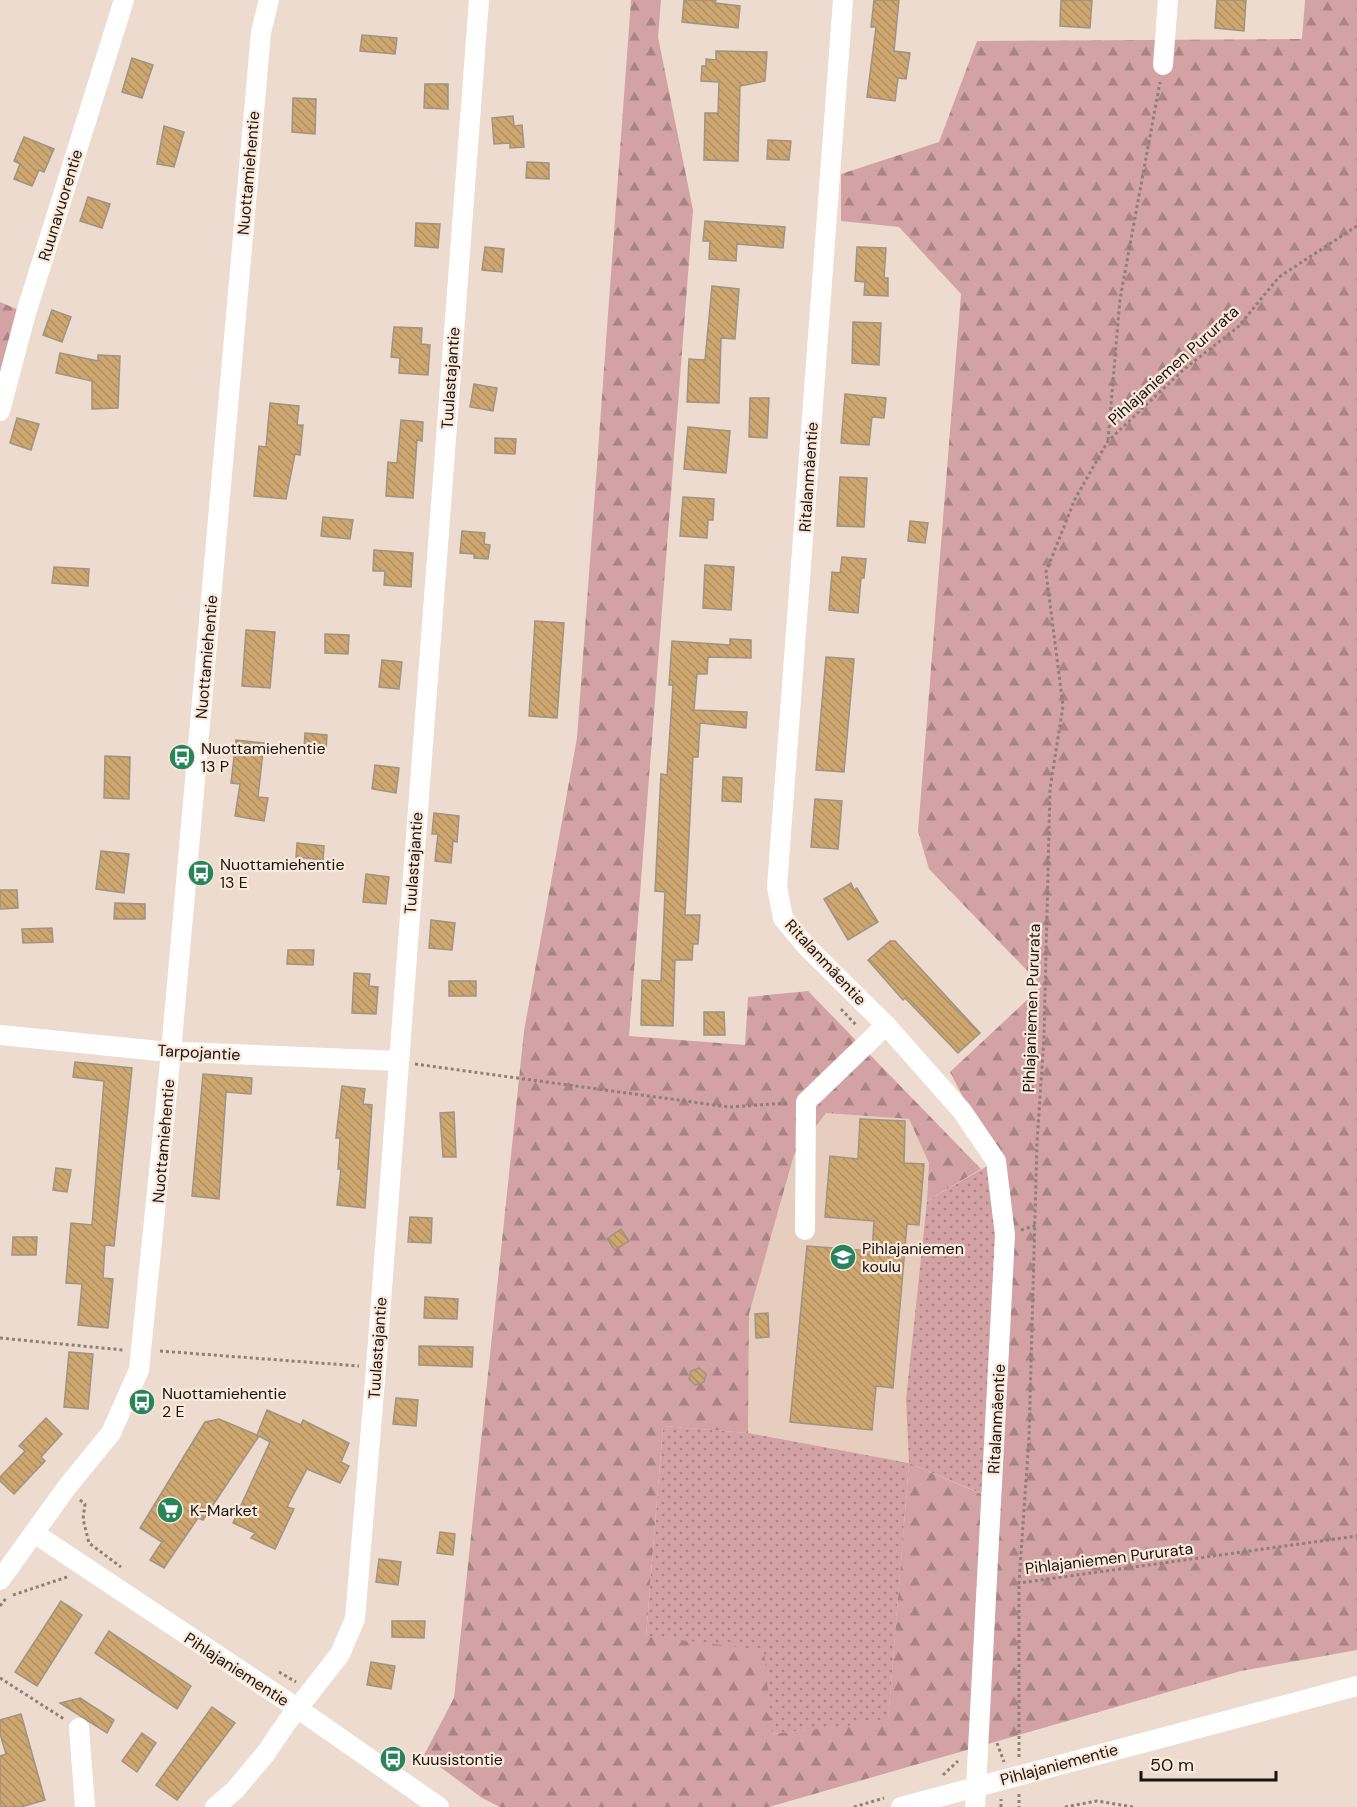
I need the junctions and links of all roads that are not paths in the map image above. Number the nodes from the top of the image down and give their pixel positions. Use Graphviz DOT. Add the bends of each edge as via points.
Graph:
graph roads {
  1 [pos="124,0"];
  2 [pos="269,0"];
  3 [pos="478,0"];
  4 [pos="843,0"];
  5 [pos="1168,0"];
  6 [pos="1163,65"];
  7 [pos="0,411"];
  8 [pos="886,1025"];
  9 [pos="0,1035"];
  10 [pos="171,1052"];
  11 [pos="399,1061"];
  12 [pos="805,1230"];
  13 [pos="34,1533"];
  14 [pos="4,1589"];
  15 [pos="1357,1686"];
  16 [pos="297,1708"];
  17 [pos="79,1728"];
  18 [pos="975,1786"];
  19 [pos="894,1802"];
  20 [pos="85,1807"];
  21 [pos="215,1807"];
  22 [pos="439,1807"];
  23 [pos="975,1807"];
  1 -- 7 [label="street, Ruunavuorentie" via="26,313"];
  2 -- 10 [label="street, Nuottamiehentie" via="261,32"];
  3 -- 11 [label="street, Tuulastajantie"];
  4 -- 8 [label="street, Ritalanmäentie" via="777,887 783,918"];
  5 -- 6 [label="street"];
  8 -- 12 [label="street" via="806,1102"];
  8 -- 18 [label="street, Ritalanmäentie" via="962,1111 996,1161 1005,1235"];
  9 -- 10 [label="street, Tarpojantie"];
  10 -- 11 [label="street, Tarpojantie"];
  10 -- 13 [label="street, Nuottamiehentie" via="139,1370 111,1432"];
  11 -- 16 [label="street, Tuulastajantie" via="355,1619 340,1654"];
  13 -- 14 [label="street, Nuottamiehentie"];
  13 -- 16 [label="street, Pihlajaniementie"];
  15 -- 18 [label="street, Pihlajaniementie"];
  16 -- 21 [label="street" via="266,1753"];
  16 -- 22 [label="street, Pihlajaniementie"];
  17 -- 20 [label="street"];
  18 -- 19 [label="street, Pihlajaniementie"];
  18 -- 23 [label="street, Ritalanmäentie"];
}
